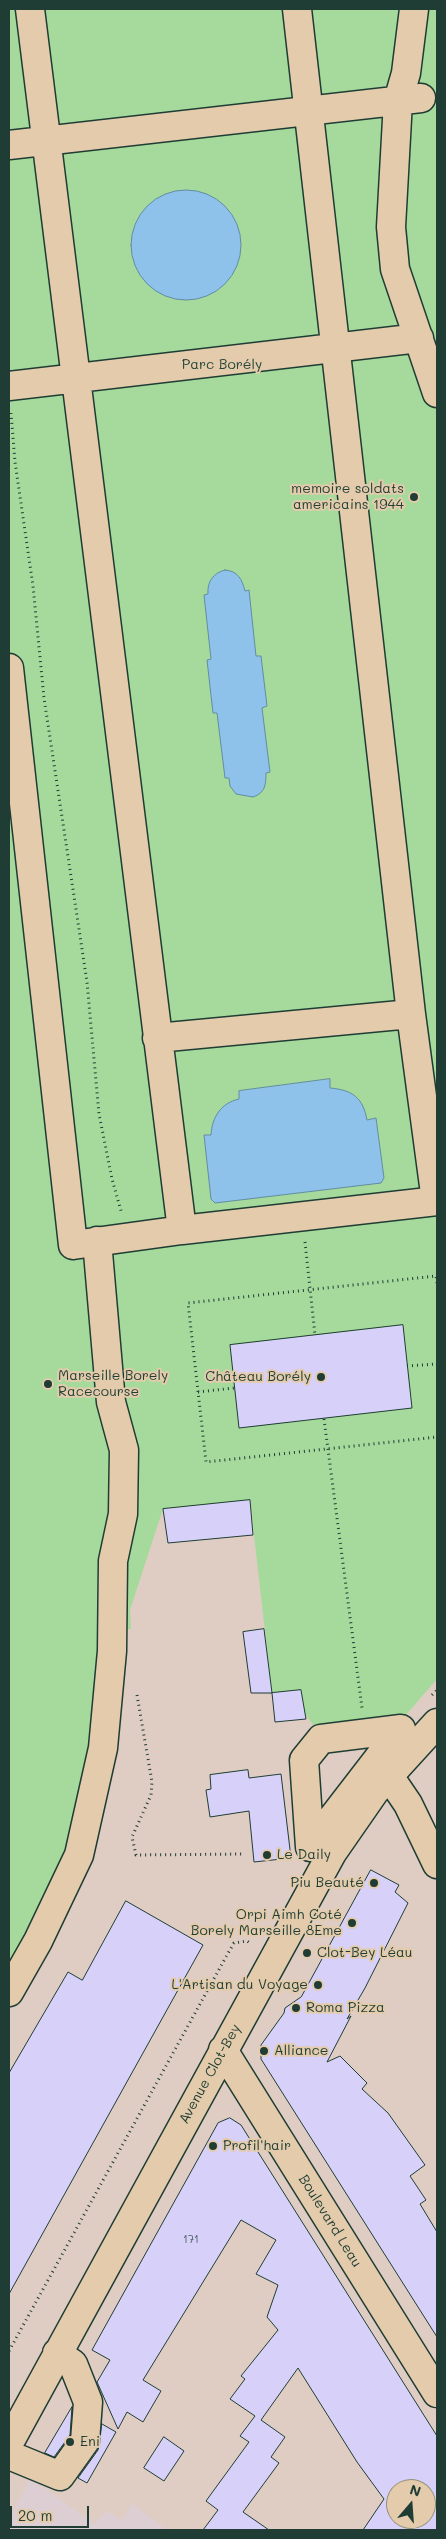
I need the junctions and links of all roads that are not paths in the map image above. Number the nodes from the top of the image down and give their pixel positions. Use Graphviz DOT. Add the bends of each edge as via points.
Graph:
graph roads {
  1 [pos="30,9"];
  2 [pos="297,9"];
  3 [pos="414,9"];
  4 [pos="409,100"];
  5 [pos="309,111"];
  6 [pos="47,140"];
  7 [pos="9,145"];
  8 [pos="419,338"];
  9 [pos="335,349"];
  10 [pos="77,378"];
  11 [pos="437,393"];
  12 [pos="10,398"];
  13 [pos="9,668"];
  14 [pos="411,1014"];
  15 [pos="157,1038"];
  16 [pos="437,1201"];
  17 [pos="182,1230"];
  18 [pos="97,1241"];
  19 [pos="437,1723"];
  20 [pos="378,1778"];
  21 [pos="437,1864"];
  22 [pos="9,1992"];
  23 [pos="223,2050"];
  24 [pos="58,2353"];
  25 [pos="437,2393"];
  26 [pos="9,2443"];
  27 [pos="9,2455"];
  1 -- 6 [label="street"];
  2 -- 5 [label="street"];
  3 -- 4 [label="street" via="406,73"];
  4 -- 5 [label="street"];
  4 -- 8 [label="street" via="392,226 395,269"];
  5 -- 6 [label="street"];
  5 -- 9 [label="street"];
  6 -- 7 [label="street"];
  6 -- 10 [label="street"];
  8 -- 9 [label="street"];
  8 -- 11 [label="street"];
  9 -- 10 [label="street"];
  9 -- 14 [label="street"];
  10 -- 12 [label="street"];
  10 -- 15 [label="street"];
  13 -- 18 [label="street" via="73,1245"];
  14 -- 15 [label="street"];
  14 -- 16 [label="street"];
  15 -- 17 [label="street"];
  16 -- 17 [label="street"];
  17 -- 18 [label="street"];
  18 -- 22 [label="street" via="111,1402 124,1450 123,1514 113,1561 112,1651 103,1748 79,1855 38,1941"];
  19 -- 20 [label="street, Avenue Clot-Bey"];
  20 -- 20 [label="street" via="401,1729 364,1723 321,1739 304,1760 310,1847"];
  20 -- 21 [label="street" via="408,1804"];
  20 -- 23 [label="street, Avenue Clot-Bey" via="332,1853"];
  23 -- 24 [label="street, Avenue Clot-Bey"];
  23 -- 25 [label="street, Boulevard Leau"];
  24 -- 26 [label="street, Avenue Clot-Bey"];
  24 -- 27 [label="street" via="73,2364 88,2402 85,2441 60,2476"];
}
